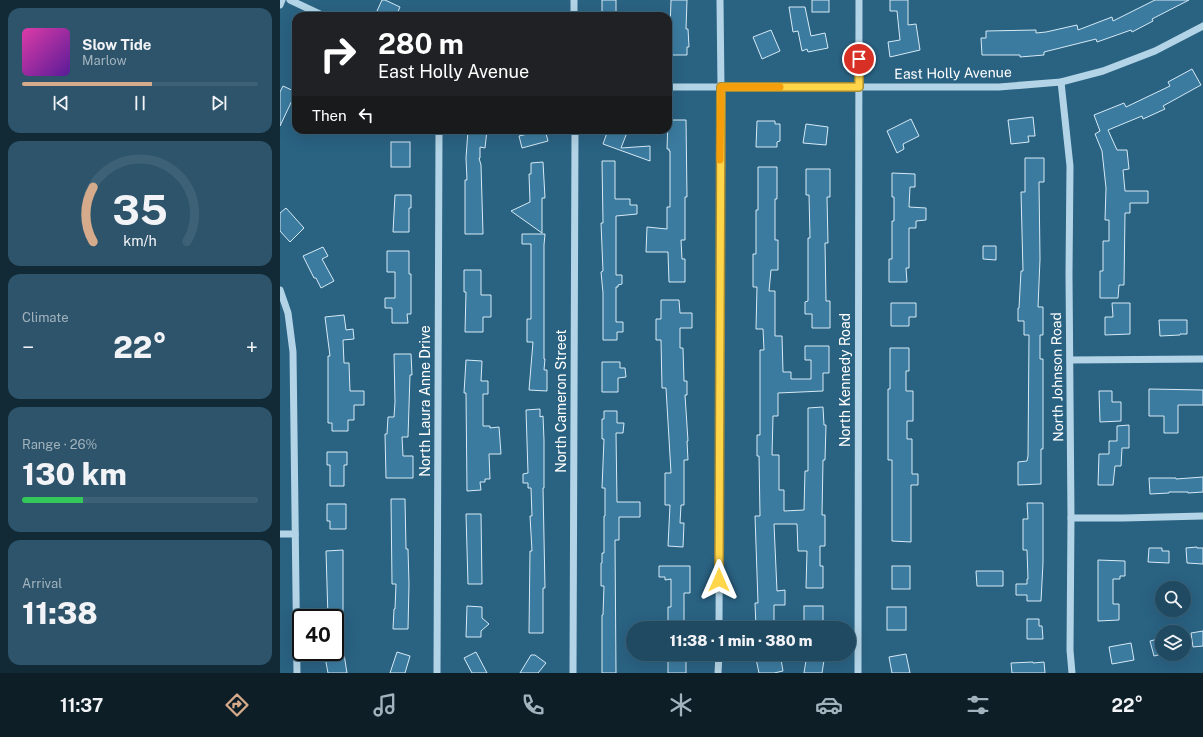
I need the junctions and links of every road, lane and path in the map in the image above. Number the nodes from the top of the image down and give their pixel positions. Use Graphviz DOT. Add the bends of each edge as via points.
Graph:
graph roads {
  1 [pos="282,0"];
  2 [pos="290,0"];
  3 [pos="574,0"];
  4 [pos="720,0"];
  5 [pos="859,0"];
  6 [pos="280,4"];
  7 [pos="316,12"];
  8 [pos="574,12"];
  9 [pos="1203,26"];
  10 [pos="1061,82"];
  11 [pos="672,87"];
  12 [pos="721,87"];
  13 [pos="859,87"];
  14 [pos="438,134"];
  15 [pos="575,134"];
  16 [pos="280,290"];
  17 [pos="1203,359"];
  18 [pos="1070,360"];
  19 [pos="1203,516"];
  20 [pos="1071,518"];
  21 [pos="280,534"];
  22 [pos="295,534"];
  23 [pos="719,621"];
  24 [pos="718,661"];
  25 [pos="298,673"];
  26 [pos="437,673"];
  27 [pos="573,673"];
  28 [pos="718,673"];
  29 [pos="858,673"];
  30 [pos="1072,673"];
  1 -- 6 [label="street"];
  2 -- 7 [label="street"];
  3 -- 8 [label="street"];
  4 -- 12 [label="street"];
  5 -- 13 [label="street, North Kennedy Road"];
  9 -- 10 [label="street, East Holly Avenue" via="1154,51 1103,71"];
  10 -- 13 [label="street, East Holly Avenue" via="999,87"];
  10 -- 18 [label="street, North Johnson Road" via="1070,166"];
  11 -- 12 [label="street, East Holly Avenue"];
  12 -- 13 [label="street, East Holly Avenue"];
  12 -- 23 [label="street"];
  13 -- 29 [label="street, North Kennedy Road"];
  14 -- 26 [label="street, North Laura Anne Drive"];
  15 -- 27 [label="street, North Cameron Street"];
  16 -- 22 [label="street" via="288,313 293,352"];
  17 -- 18 [label="street"];
  18 -- 20 [label="street, North Johnson Road"];
  19 -- 20 [label="street"];
  20 -- 30 [label="street, North Johnson Road"];
  21 -- 22 [label="street"];
  22 -- 25 [label="street"];
  24 -- 28 [label="street"];
}
